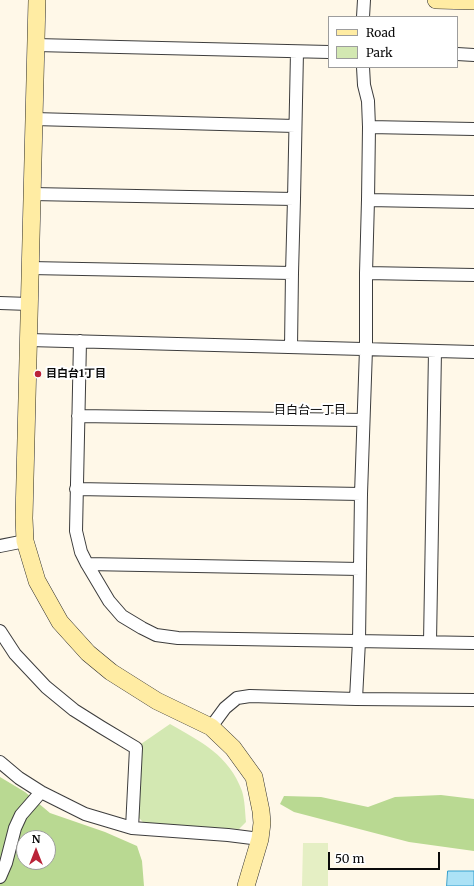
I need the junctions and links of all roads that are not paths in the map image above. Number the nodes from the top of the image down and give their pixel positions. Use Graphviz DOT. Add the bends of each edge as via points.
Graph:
graph roads {
  1 [pos="37,0"];
  2 [pos="364,0"];
  3 [pos="436,0"];
  4 [pos="441,0"];
  5 [pos="474,1"];
  6 [pos="363,16"];
  7 [pos="36,45"];
  8 [pos="297,52"];
  9 [pos="328,52"];
  10 [pos="458,54"];
  11 [pos="474,54"];
  12 [pos="363,68"];
  13 [pos="34,119"];
  14 [pos="295,126"];
  15 [pos="369,127"];
  16 [pos="474,129"];
  17 [pos="32,194"];
  18 [pos="294,200"];
  19 [pos="368,200"];
  20 [pos="474,202"];
  21 [pos="30,268"];
  22 [pos="292,273"];
  23 [pos="366,273"];
  24 [pos="474,275"];
  25 [pos="0,303"];
  26 [pos="29,304"];
  27 [pos="29,340"];
  28 [pos="80,341"];
  29 [pos="291,347"];
  30 [pos="366,349"];
  31 [pos="435,351"];
  32 [pos="474,352"];
  33 [pos="78,416"];
  34 [pos="363,420"];
  35 [pos="76,489"];
  36 [pos="361,494"];
  37 [pos="25,541"];
  38 [pos="0,546"];
  39 [pos="87,564"];
  40 [pos="360,569"];
  41 [pos="0,631"];
  42 [pos="359,641"];
  43 [pos="430,642"];
  44 [pos="474,643"];
  45 [pos="356,699"];
  46 [pos="474,700"];
  47 [pos="211,727"];
  48 [pos="0,762"];
  49 [pos="41,792"];
  50 [pos="132,828"];
  51 [pos="260,839"];
  52 [pos="0,877"];
  53 [pos="246,886"];
  1 -- 7 [label="street"];
  2 -- 6 [label="street"];
  3 -- 4 [label="street"];
  4 -- 5 [label="street"];
  7 -- 8 [label="street"];
  7 -- 13 [label="street"];
  8 -- 9 [label="street"];
  8 -- 14 [label="street"];
  10 -- 11 [label="street"];
  12 -- 15 [label="street"];
  13 -- 14 [label="street"];
  13 -- 17 [label="street"];
  14 -- 18 [label="street"];
  15 -- 16 [label="street"];
  15 -- 19 [label="street"];
  17 -- 18 [label="street"];
  17 -- 21 [label="street"];
  18 -- 22 [label="street"];
  19 -- 20 [label="street"];
  19 -- 23 [label="street"];
  21 -- 22 [label="street"];
  21 -- 26 [label="street"];
  22 -- 29 [label="street"];
  23 -- 24 [label="street"];
  23 -- 30 [label="street"];
  25 -- 26 [label="street"];
  26 -- 27 [label="street"];
  27 -- 28 [label="street"];
  27 -- 37 [label="street"];
  28 -- 29 [label="street"];
  28 -- 33 [label="street"];
  29 -- 30 [label="street"];
  30 -- 31 [label="street"];
  30 -- 34 [label="street"];
  31 -- 32 [label="street"];
  31 -- 43 [label="street"];
  33 -- 34 [label="street"];
  33 -- 35 [label="street"];
  34 -- 36 [label="street"];
  35 -- 36 [label="street"];
  35 -- 39 [label="street" via="76,531"];
  36 -- 40 [label="street"];
  37 -- 38 [label="street"];
  37 -- 47 [label="street" via="38,581 60,622 88,653 111,672"];
  39 -- 40 [label="street"];
  39 -- 42 [label="street" via="109,601 122,616 156,635 178,638"];
  40 -- 42 [label="street"];
  41 -- 50 [label="street" via="15,654 46,687 74,710 136,748"];
  42 -- 43 [label="street"];
  42 -- 45 [label="street"];
  43 -- 44 [label="street"];
  45 -- 46 [label="street"];
  45 -- 47 [label="street" via="250,696 237,698 225,708"];
  47 -- 51 [label="street" via="233,748 254,778 261,811"];
  48 -- 49 [label="street"];
  49 -- 50 [label="street" via="85,814"];
  49 -- 52 [label="street" via="22,814 15,828"];
  50 -- 51 [label="street"];
  51 -- 53 [label="street"];
}
